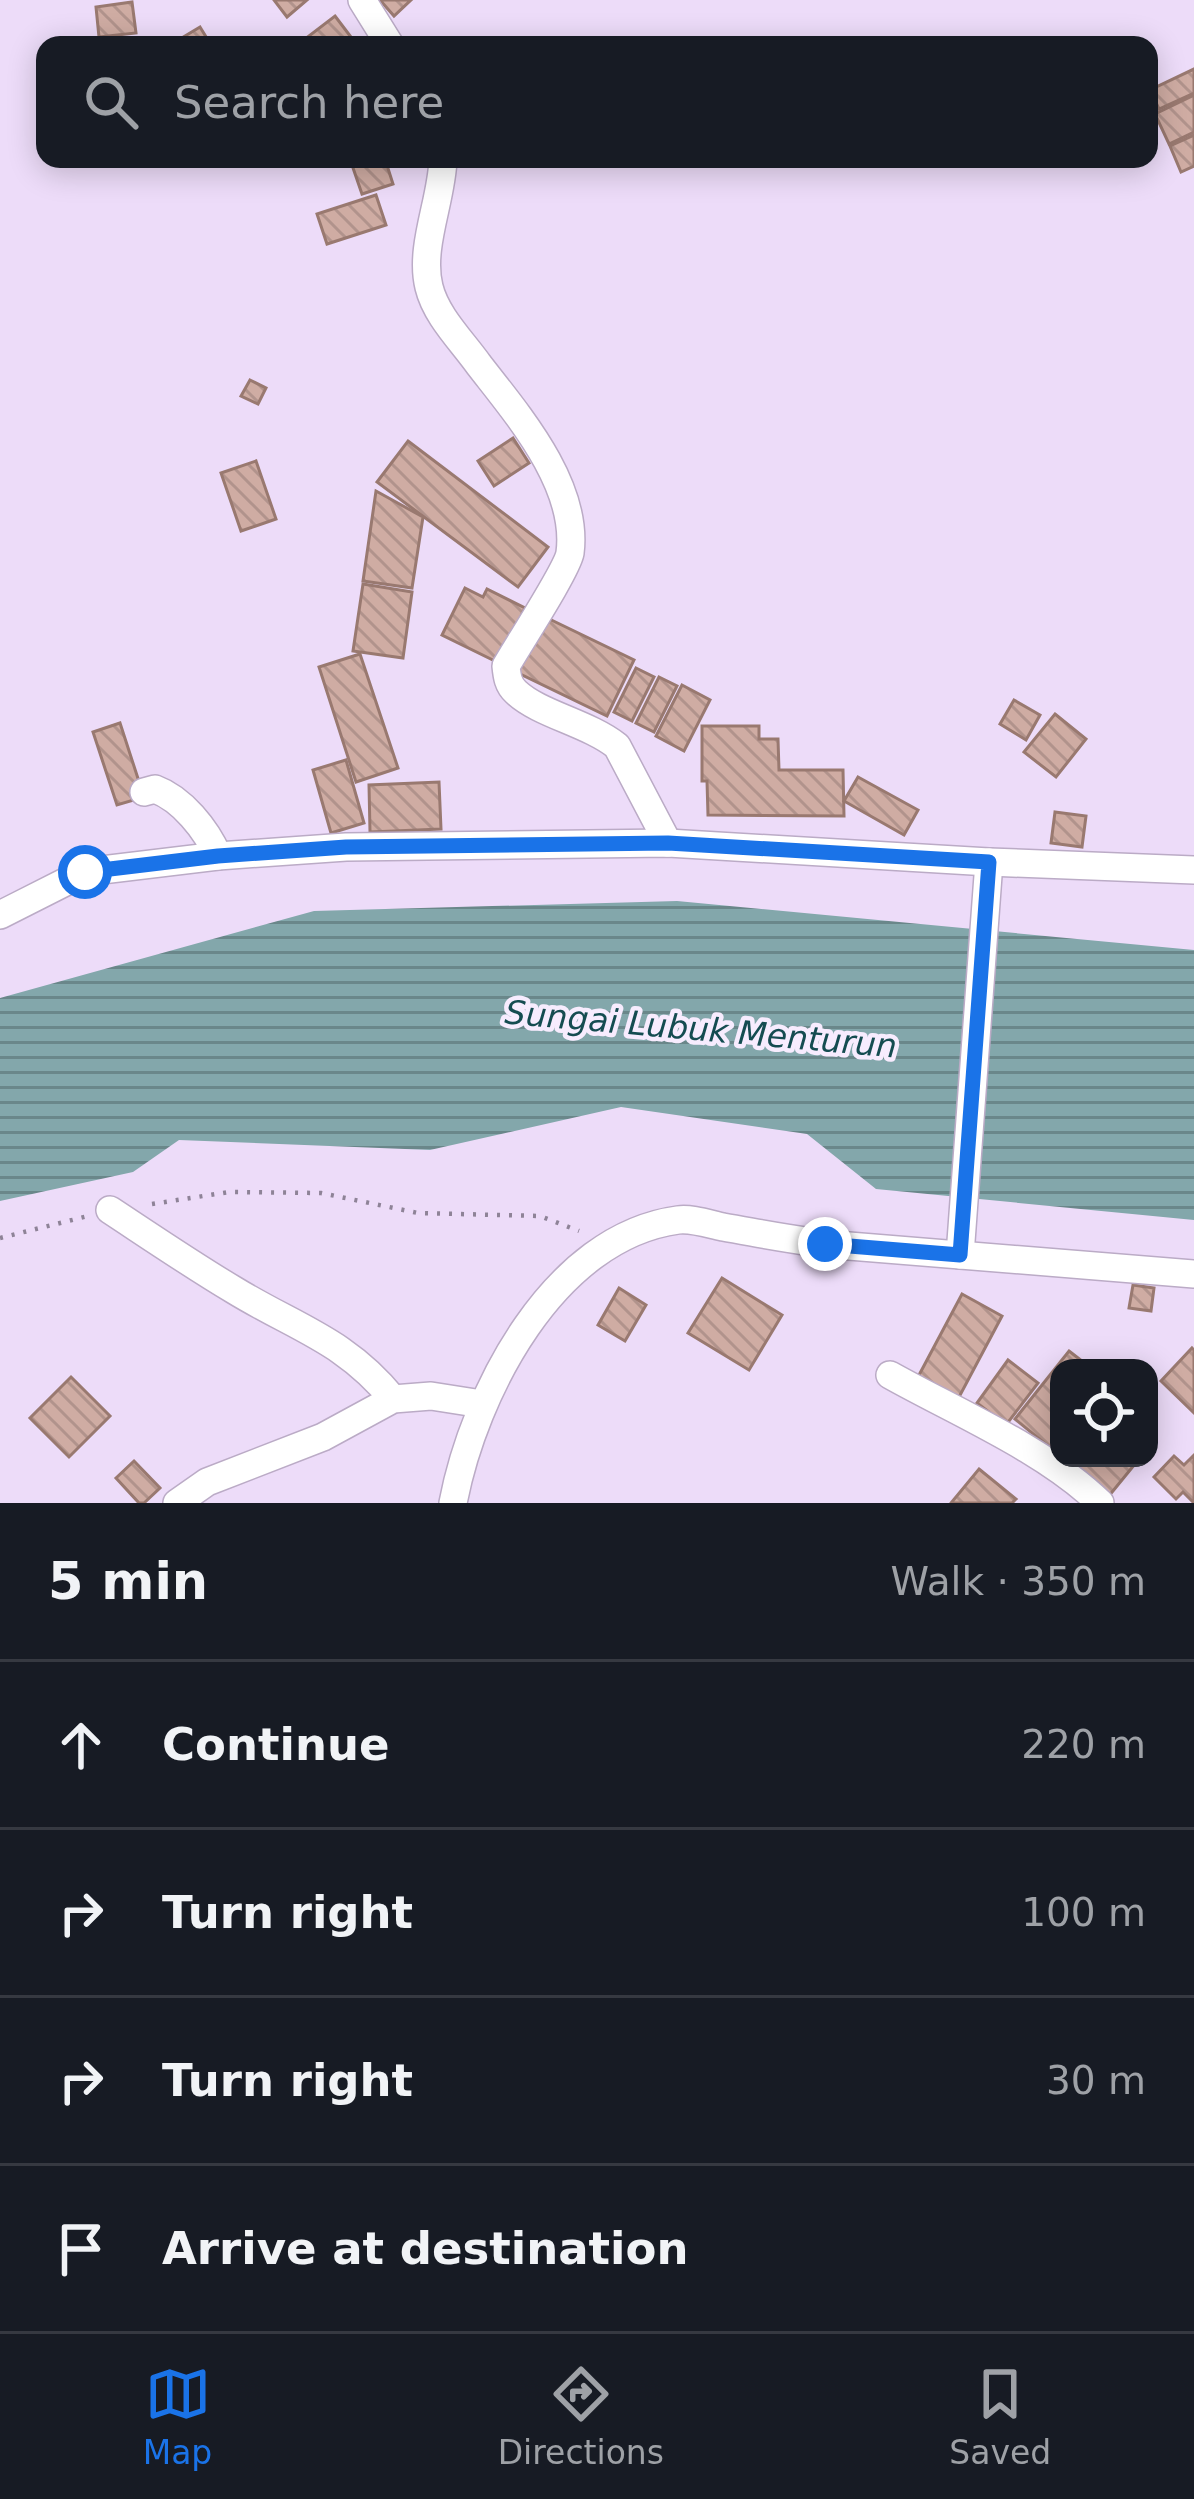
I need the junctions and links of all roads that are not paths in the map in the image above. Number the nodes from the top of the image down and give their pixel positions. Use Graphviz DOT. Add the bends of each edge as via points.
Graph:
graph roads {
  1 [pos="362,0"];
  2 [pos="384,36"];
  3 [pos="442,168"];
  4 [pos="144,792"];
  5 [pos="668,843"];
  6 [pos="218,856"];
  7 [pos="1194,870"];
  8 [pos="989,874"];
  9 [pos="0,915"];
  10 [pos="110,1210"];
  11 [pos="961,1243"];
  12 [pos="1194,1274"];
  13 [pos="890,1376"];
  14 [pos="393,1399"];
  15 [pos="482,1404"];
  16 [pos="177,1503"];
  17 [pos="453,1503"];
  18 [pos="1100,1503"];
  1 -- 2 [label="street"];
  3 -- 5 [label="street" via="427,262 433,298 544,449 568,526 570,555 507,676 517,693 617,746"];
  4 -- 6 [label="street" via="171,797"];
  5 -- 6 [label="street"];
  5 -- 8 [label="street"];
  6 -- 9 [label="street" via="85,872"];
  7 -- 8 [label="street"];
  8 -- 11 [label="street"];
  10 -- 14 [label="street" via="346,1351"];
  11 -- 12 [label="street"];
  11 -- 15 [label="street" via="825,1244 680,1220 608,1243 515,1343"];
  13 -- 18 [label="street" via="1031,1454"];
  14 -- 15 [label="street"];
  14 -- 16 [label="street"];
  15 -- 17 [label="street"];
}
